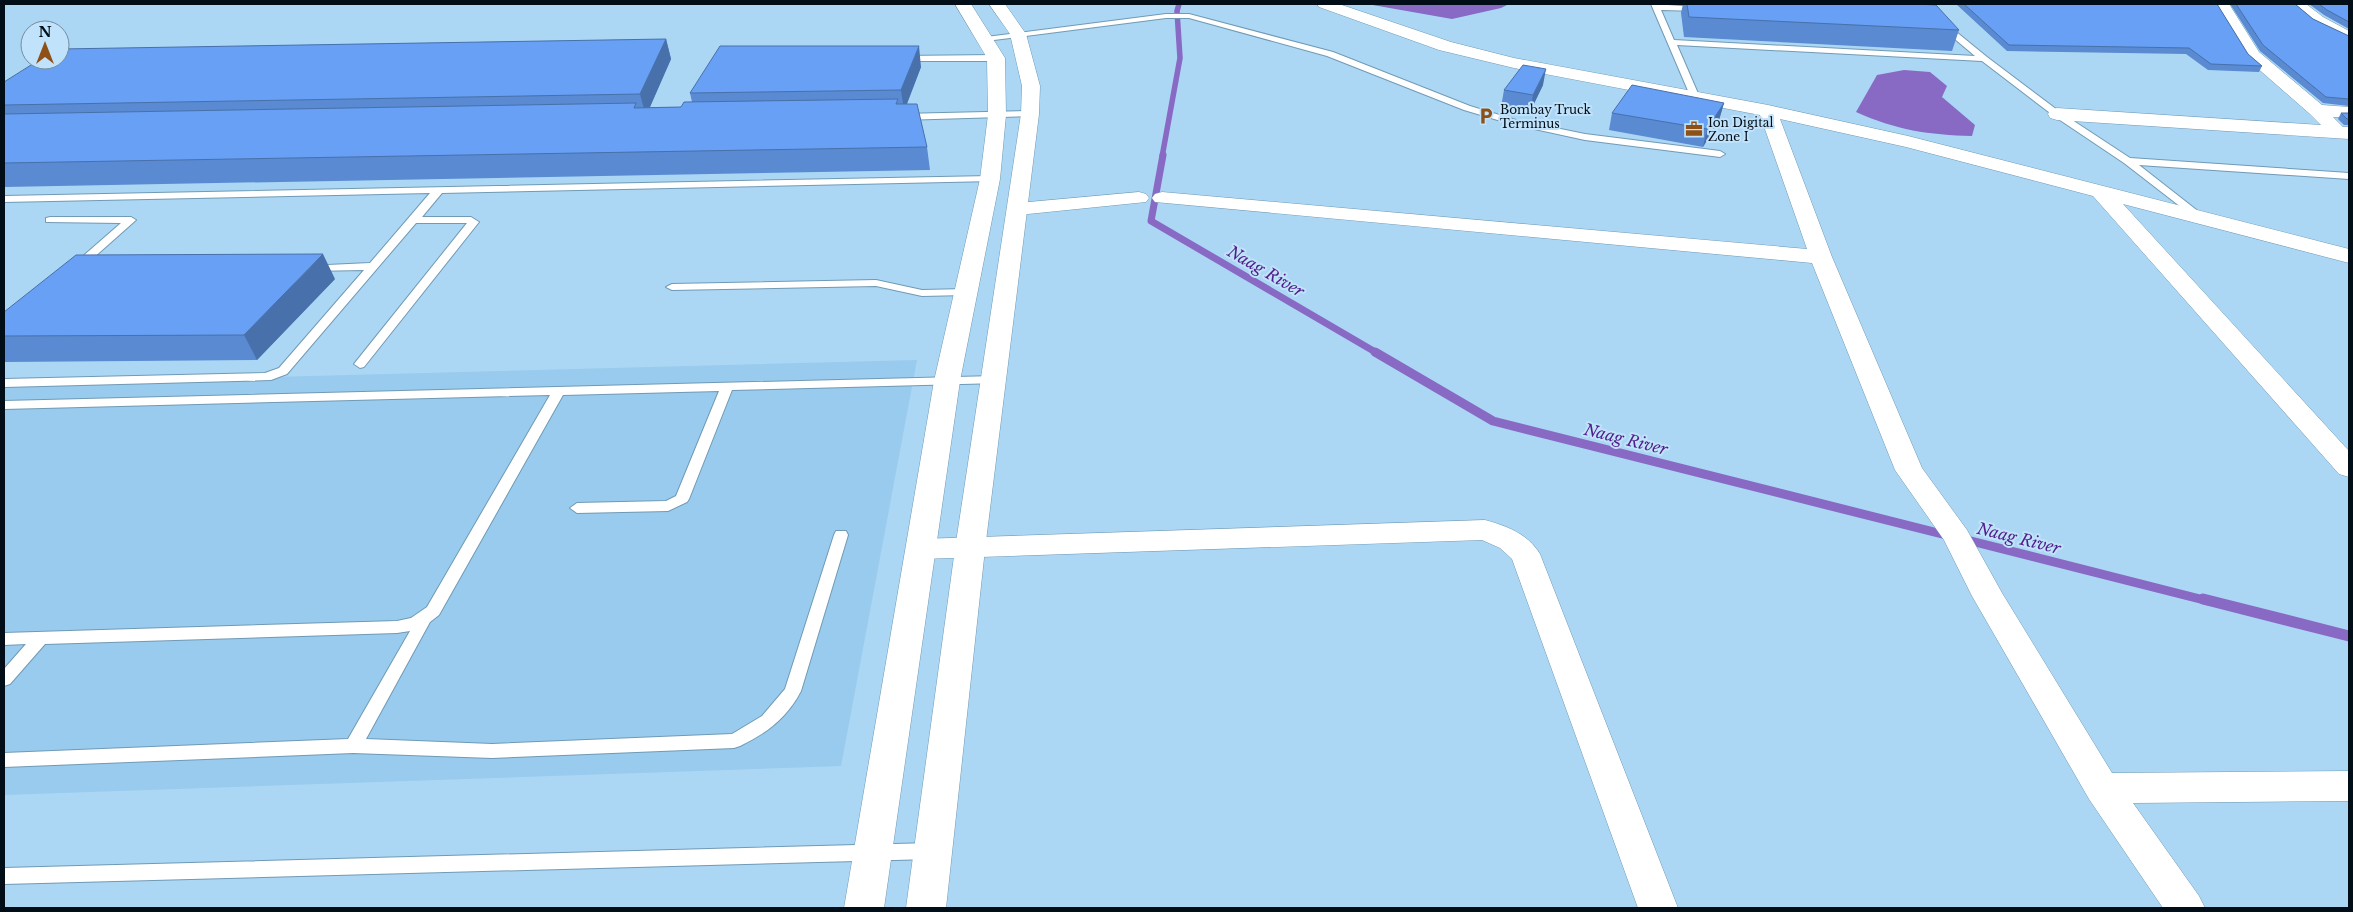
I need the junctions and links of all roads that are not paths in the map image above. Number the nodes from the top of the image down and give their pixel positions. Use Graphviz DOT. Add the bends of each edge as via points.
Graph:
graph roads {
  1 [pos="963,4"];
  2 [pos="997,4"];
  3 [pos="1325,4"];
  4 [pos="1917,4"];
  5 [pos="2221,4"];
  6 [pos="2296,4"];
  7 [pos="1655,5"];
  8 [pos="1714,10"];
  9 [pos="1919,20"];
  10 [pos="1938,21"];
  11 [pos="1018,34"];
  12 [pos="2349,37"];
  13 [pos="1671,42"];
  14 [pos="991,49"];
  15 [pos="889,59"];
  16 [pos="1984,59"];
  17 [pos="1695,98"];
  18 [pos="2317,110"];
  19 [pos="1768,111"];
  20 [pos="2349,112"];
  21 [pos="1030,114"];
  22 [pos="2057,114"];
  23 [pos="997,115"];
  24 [pos="891,117"];
  25 [pos="2343,132"];
  26 [pos="1720,154"];
  27 [pos="2128,161"];
  28 [pos="2349,176"];
  29 [pos="990,179"];
  30 [pos="439,190"];
  31 [pos="2099,190"];
  32 [pos="4,199"];
  33 [pos="1018,209"];
  34 [pos="2203,219"];
  35 [pos="50,220"];
  36 [pos="413,220"];
  37 [pos="2349,256"];
  38 [pos="1820,257"];
  39 [pos="374,266"];
  40 [pos="294,268"];
  41 [pos="87,275"];
  42 [pos="672,287"];
  43 [pos="966,292"];
  44 [pos="360,364"];
  45 [pos="995,380"];
  46 [pos="948,381"];
  47 [pos="4,383"];
  48 [pos="727,386"];
  49 [pos="559,390"];
  50 [pos="4,405"];
  51 [pos="2349,468"];
  52 [pos="577,508"];
  53 [pos="841,535"];
  54 [pos="921,549"];
  55 [pos="970,549"];
  56 [pos="423,621"];
  57 [pos="41,638"];
  58 [pos="4,639"];
  59 [pos="4,680"];
  60 [pos="353,746"];
  61 [pos="4,760"];
  62 [pos="2349,786"];
  63 [pos="2102,788"];
  64 [pos="933,851"];
  65 [pos="874,852"];
  66 [pos="4,876"];
  67 [pos="864,908"];
  68 [pos="926,908"];
  69 [pos="1658,908"];
  70 [pos="2185,908"];
  1 -- 14 [label="main road"];
  2 -- 11 [label="main road"];
  3 -- 17 [label="main road" via="1445,46 1514,63"];
  4 -- 10 [label="lane"];
  5 -- 18 [label="main road" via="2253,56"];
  6 -- 12 [label="main road" via="2316,20"];
  7 -- 8 [label="lane"];
  7 -- 13 [label="lane"];
  9 -- 10 [label="lane"];
  10 -- 16 [label="lane"];
  11 -- 14 [label="lane"];
  11 -- 21 [label="main road" via="1031,86"];
  11 -- 26 [label="lane" via="1184,15 1330,54 1467,108 1514,122 1585,137"];
  13 -- 16 [label="lane"];
  13 -- 17 [label="lane"];
  14 -- 15 [label="lane"];
  14 -- 23 [label="main road"];
  16 -- 22 [label="lane"];
  17 -- 19 [label="main road"];
  18 -- 20 [label="main road"];
  18 -- 25 [label="main road"];
  19 -- 31 [label="main road"];
  19 -- 38 [label="main road"];
  21 -- 23 [label="lane"];
  21 -- 33 [label="main road"];
  22 -- 25 [label="main road"];
  22 -- 27 [label="lane"];
  23 -- 24 [label="lane"];
  23 -- 29 [label="main road"];
  27 -- 28 [label="lane"];
  27 -- 34 [label="lane"];
  29 -- 30 [label="lane"];
  29 -- 43 [label="main road"];
  30 -- 32 [label="lane"];
  30 -- 36 [label="lane"];
  31 -- 34 [label="main road"];
  31 -- 51 [label="main road"];
  33 -- 38 [label="main road" via="1150,198"];
  33 -- 45 [label="main road"];
  34 -- 37 [label="main road"];
  35 -- 41 [label="lane" via="131,220 67,275"];
  36 -- 39 [label="lane"];
  36 -- 44 [label="lane" via="474,222"];
  38 -- 63 [label="main road" via="1909,470 1957,537 1988,596"];
  39 -- 40 [label="lane"];
  39 -- 47 [label="lane" via="283,371 267,378"];
  42 -- 43 [label="lane" via="876,283 922,293"];
  43 -- 46 [label="main road"];
  45 -- 46 [label="lane"];
  45 -- 55 [label="main road"];
  46 -- 48 [label="lane"];
  46 -- 54 [label="main road"];
  48 -- 49 [label="lane"];
  48 -- 52 [label="lane" via="682,499 668,506"];
  49 -- 50 [label="lane"];
  49 -- 56 [label="lane" via="433,612"];
  53 -- 60 [label="lane" via="793,691 779,713 759,729 734,741 492,751"];
  54 -- 55 [label="main road"];
  54 -- 65 [label="main road"];
  55 -- 64 [label="main road"];
  55 -- 69 [label="main road" via="1485,530 1512,541 1525,554"];
  56 -- 57 [label="lane" via="397,627"];
  56 -- 60 [label="lane"];
  57 -- 58 [label="lane"];
  57 -- 59 [label="lane"];
  60 -- 61 [label="lane"];
  62 -- 63 [label="main road"];
  63 -- 70 [label="main road"];
  64 -- 65 [label="lane"];
  64 -- 68 [label="main road"];
  65 -- 66 [label="lane"];
  65 -- 67 [label="main road"];
}
